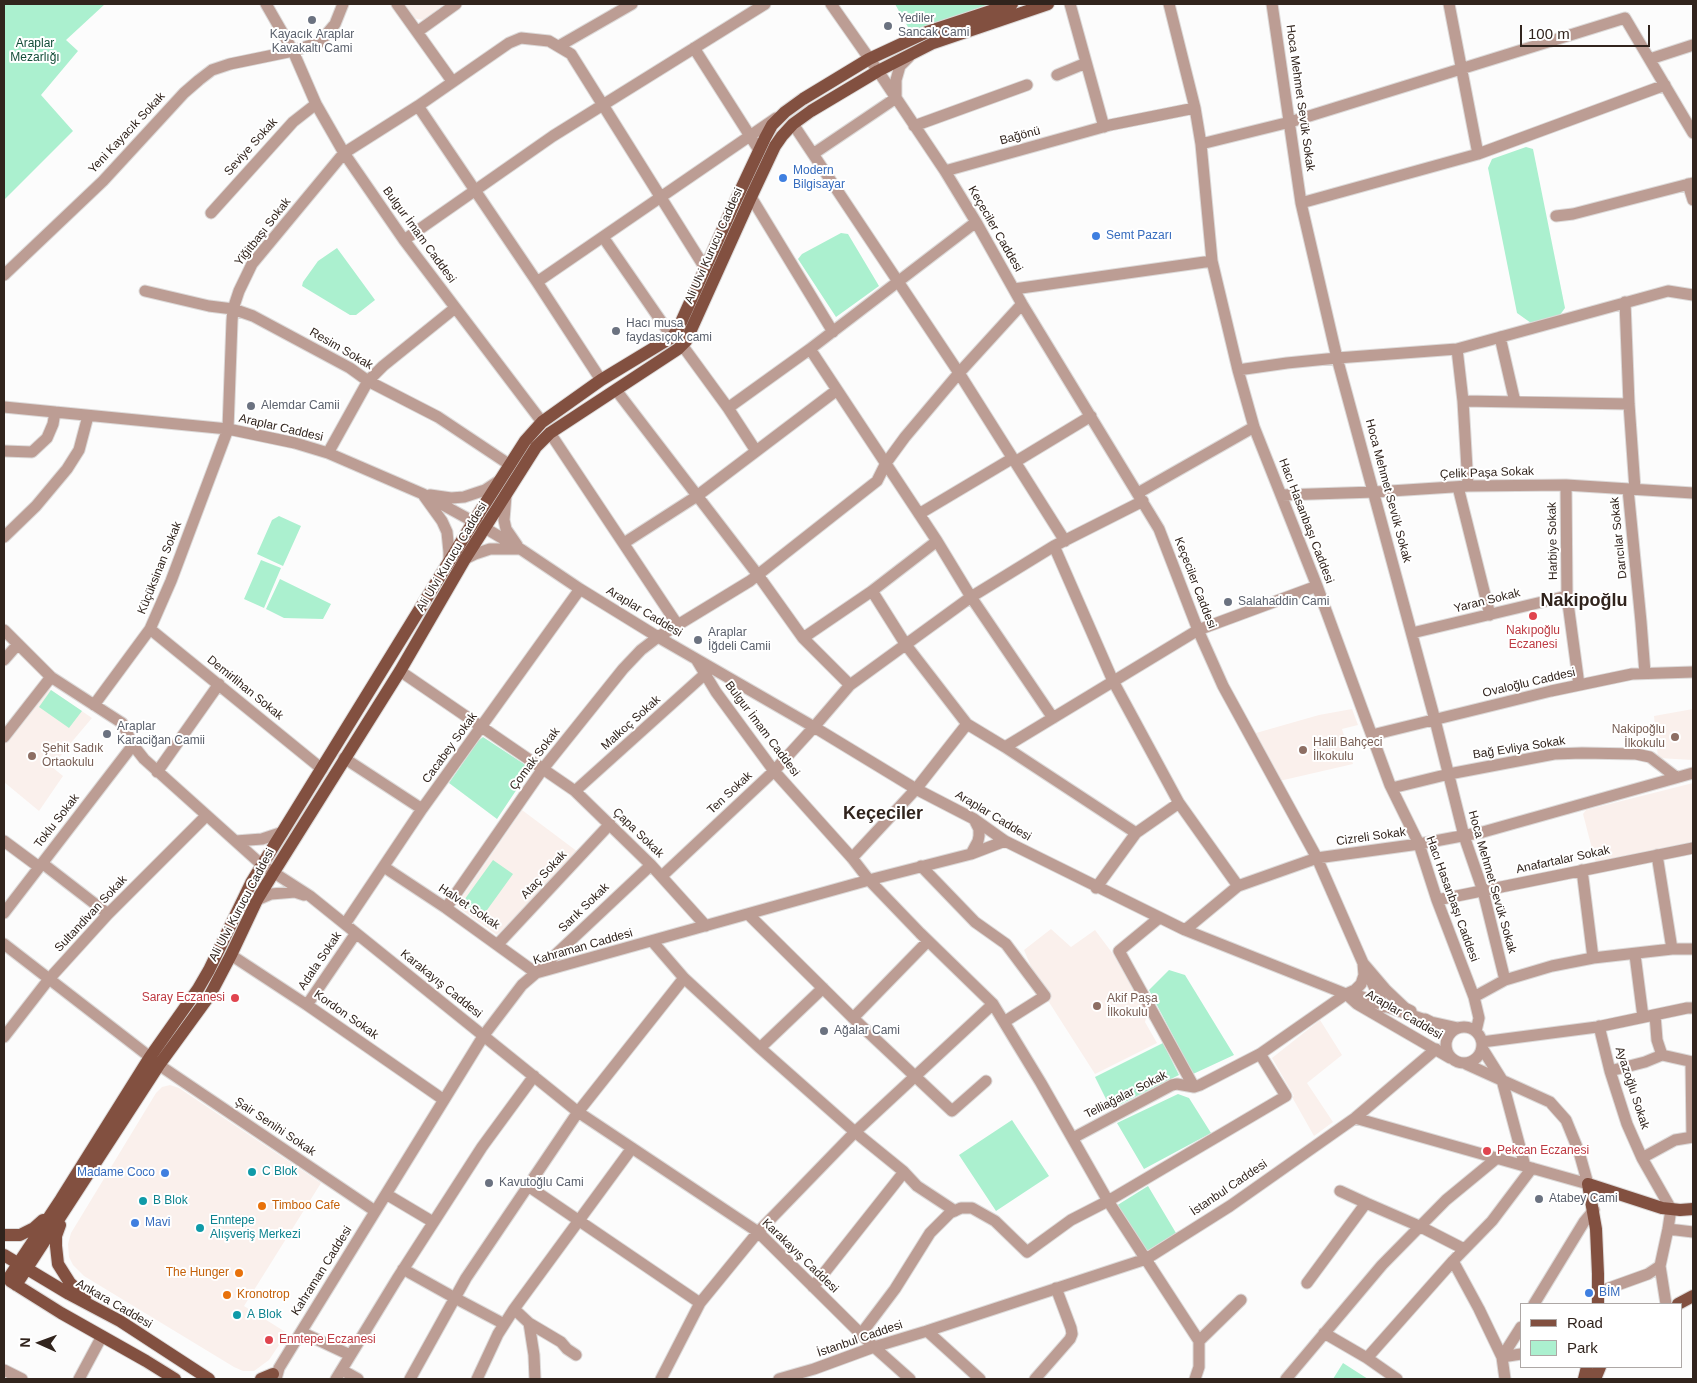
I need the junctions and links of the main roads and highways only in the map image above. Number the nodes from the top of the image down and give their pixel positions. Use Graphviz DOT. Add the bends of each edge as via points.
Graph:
graph roads {
  1 [pos="1012,4"];
  2 [pos="1048,4"];
  3 [pos="677,341"];
  4 [pos="480,524"];
  5 [pos="155,1061"];
  6 [pos="1616,1194"];
  7 [pos="64,1203"];
  8 [pos="1693,1209"];
  9 [pos="1594,1210"];
  10 [pos="4,1235"];
  11 [pos="4,1255"];
  12 [pos="22,1266"];
  13 [pos="9,1280"];
  14 [pos="1598,1298"];
  15 [pos="120,1321"];
  16 [pos="175,1379"];
  17 [pos="210,1379"];
  1 -- 3 [label="main road, Ali Ulvi Kurucu Caddesi" via="927,32 869,59 802,99 772,125 678,329"];
  2 -- 3 [label="main road, Ali Ulvi Kurucu Caddesi" via="933,43 878,71 793,124 775,146 686,341"];
  3 -- 4 [label="main road, Ali Ulvi Kurucu Caddesi" via="616,390 550,433 536,446 506,494"];
  3 -- 4 [label="main road, Ali Ulvi Kurucu Caddesi" via="601,380 542,422 510,465"];
  4 -- 5 [label="main road, Ali Ulvi Kurucu Caddesi" via="448,563 251,883 202,983"];
  4 -- 5 [label="main road, Ali Ulvi Kurucu Caddesi" via="465,559 400,671 257,900 210,995"];
  5 -- 7 [label="main road, Ali Ulvi Kurucu Caddesi"];
  6 -- 8 [label="main road" via="1671,1209"];
  6 -- 9 [label="main road" via="1604,1196"];
  6 -- 9 [label="main road" via="1588,1184"];
  7 -- 10 [label="main road" via="34,1228 20,1235"];
  7 -- 12 [label="main road, Ali Ulvi Kurucu Caddesi"];
  7 -- 15 [label="main road" via="56,1236 58,1264 70,1283 98,1308"];
  9 -- 14 [label="main road"];
  11 -- 12 [label="main road, Ankara Caddesi"];
  12 -- 13 [label="main road, Ali Ulvi Kurucu Caddesi"];
  12 -- 15 [label="main road, Ankara Caddesi"];
  13 -- 16 [label="main road"];
  15 -- 17 [label="main road, Ankara Caddesi"];
}
